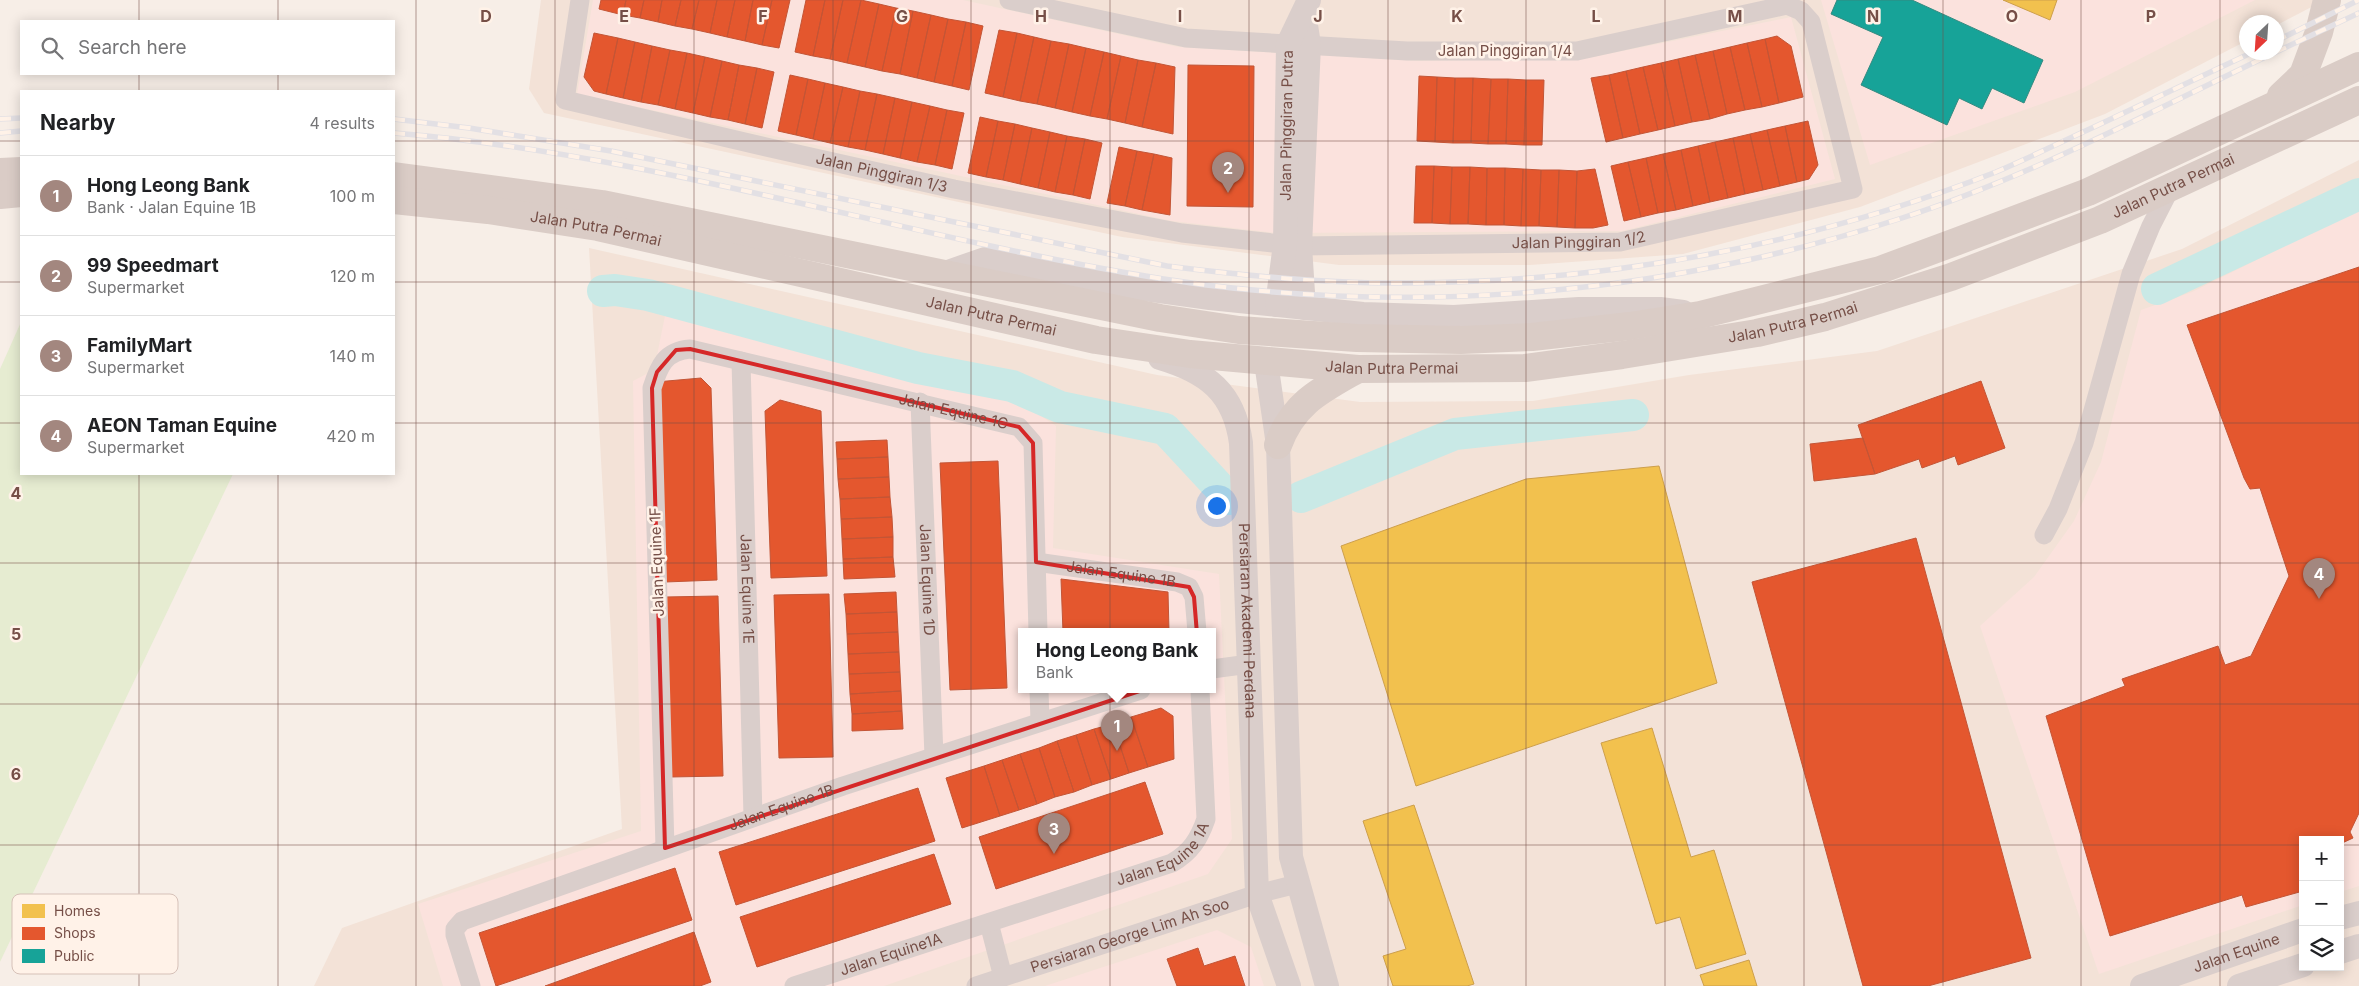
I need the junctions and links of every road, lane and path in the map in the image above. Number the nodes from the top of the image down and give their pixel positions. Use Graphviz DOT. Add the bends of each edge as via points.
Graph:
graph roads {
  1 [pos="580,0"];
  2 [pos="1008,0"];
  3 [pos="2327,0"];
  4 [pos="1306,6"];
  5 [pos="1298,44"];
  6 [pos="2359,66"];
  7 [pos="2359,100"];
  8 [pos="2271,106"];
  9 [pos="2359,122"];
  10 [pos="2220,164"];
  11 [pos="20,171"];
  12 [pos="0,172"];
  13 [pos="395,176"];
  14 [pos="2171,187"];
  15 [pos="1853,189"];
  16 [pos="20,194"];
  17 [pos="0,195"];
  18 [pos="395,200"];
  19 [pos="1292,245"];
  20 [pos="944,274"];
  21 [pos="1277,305"];
  22 [pos="1304,308"];
  23 [pos="1700,315"];
  24 [pos="1239,330"];
  25 [pos="1096,340"];
  26 [pos="742,361"];
  27 [pos="1266,362"];
  28 [pos="1358,369"];
  29 [pos="920,402"];
  30 [pos="1278,445"];
  31 [pos="2044,535"];
  32 [pos="1036,562"];
  33 [pos="1038,628"];
  34 [pos="1197,628"];
  35 [pos="1248,664"];
  36 [pos="1216,668"];
  37 [pos="1039,693"];
  38 [pos="1132,693"];
  39 [pos="1200,693"];
  40 [pos="1040,722"];
  41 [pos="934,756"];
  42 [pos="753,817"];
  43 [pos="665,848"];
  44 [pos="1297,884"];
  45 [pos="1257,894"];
  46 [pos="2359,913"];
  47 [pos="2344,917"];
  48 [pos="989,923"];
  49 [pos="2299,931"];
  50 [pos="2359,946"];
  51 [pos="2344,951"];
  52 [pos="2299,966"];
  53 [pos="1003,977"];
  54 [pos="471,986"];
  55 [pos="794,986"];
  56 [pos="976,986"];
  57 [pos="1290,986"];
  58 [pos="1327,986"];
  59 [pos="2142,986"];
  60 [pos="2239,986"];
  1 -- 19 [label="street, Jalan Pinggiran 1/3" via="566,100 954,188 1182,233"];
  2 -- 5 [label="street, Jalan Pinggiran 1/4" via="1186,38"];
  3 -- 8 [label="main road" via="2303,75"];
  4 -- 5 [label="street, Jalan Pinggiran Putra"];
  5 -- 15 [label="street, Jalan Pinggiran 1/4" via="1407,51 1578,51 1786,5 1800,11 1811,22"];
  5 -- 19 [label="street, Jalan Pinggiran Putra"];
  6 -- 8 [label="main road, Jalan Putra Permai"];
  7 -- 10 [label="main road, Jalan Putra Permai"];
  8 -- 23 [label="main road, Jalan Putra Permai" via="2088,192 1889,267"];
  9 -- 10 [label="main road" via="2350,122 2250,162"];
  10 -- 14 [label="main road, Jalan Putra Permai"];
  11 -- 12 [label="main road"];
  13 -- 20 [label="main road, Jalan Putra Permai" via="602,204"];
  14 -- 28 [label="main road, Jalan Putra Permai" via="2100,220 1951,277 1825,317 1757,333 1525,368"];
  14 -- 31 [label="street" via="2131,274 2084,443"];
  15 -- 19 [label="street, Jalan Pinggiran 1/2" via="1620,242"];
  16 -- 17 [label="main road"];
  18 -- 25 [label="main road, Jalan Putra Permai" via="598,227"];
  19 -- 21 [label="street"];
  19 -- 22 [label="street"];
  20 -- 21 [label="street" via="985,259 1109,284"];
  20 -- 24 [label="main road, Jalan Putra Permai" via="1160,318"];
  21 -- 22 [label="street"];
  22 -- 23 [label="street" via="1454,317 1579,309 1660,309"];
  23 -- 24 [label="main road, Jalan Putra Permai" via="1532,337 1461,340 1357,338"];
  24 -- 27 [label="main road" via="1256,342"];
  25 -- 27 [label="main road, Jalan Putra Permai"];
  25 -- 35 [label="street, Persiaran Akademi Perdana" via="1186,366 1211,380 1232,407 1241,443"];
  26 -- 29 [label="street, Jalan Equine 1C"];
  26 -- 42 [label="street, Jalan Equine 1E"];
  26 -- 43 [label="street, Jalan Equine 1F" via="690,349 676,350 657,372 652,388"];
  27 -- 28 [label="main road, Jalan Putra Permai"];
  27 -- 30 [label="street"];
  28 -- 30 [label="main road" via="1320,390 1300,406 1284,429"];
  29 -- 32 [label="street, Jalan Equine 1C" via="1019,427 1032,442"];
  29 -- 41 [label="street, Jalan Equine 1D"];
  30 -- 44 [label="street" via="1291,857"];
  32 -- 33 [label="street, Jalan Equine 1C"];
  32 -- 34 [label="street, Jalan Equine 1B" via="1178,582 1189,587 1194,597"];
  35 -- 36 [label="street"];
  35 -- 45 [label="street, Persiaran Akademi Perdana"];
  37 -- 40 [label="street"];
  38 -- 40 [label="street, Jalan Equine 1B"];
  39 -- 48 [label="street, Jalan Equine 1A" via="1206,819 1192,848 1172,864"];
  40 -- 41 [label="street, Jalan Equine 1B"];
  41 -- 42 [label="street, Jalan Equine 1B"];
  42 -- 43 [label="street, Jalan Equine 1B"];
  43 -- 54 [label="street, Jalan Equine 1B" via="462,922 455,929"];
  44 -- 45 [label="street, Persiaran George Lim Ah Soo"];
  44 -- 58 [label="street"];
  45 -- 53 [label="street, Persiaran George Lim Ah Soo"];
  45 -- 57 [label="street, Persiaran Akademi Perdana"];
  46 -- 47 [label="street"];
  48 -- 53 [label="street"];
  48 -- 55 [label="street, Jalan Equine1A"];
  49 -- 59 [label="street, Jalan Equine"];
  50 -- 51 [label="street"];
  52 -- 60 [label="street, Jalan Equine"];
  53 -- 56 [label="street, Persiaran George Lim Ah Soo"];
}
